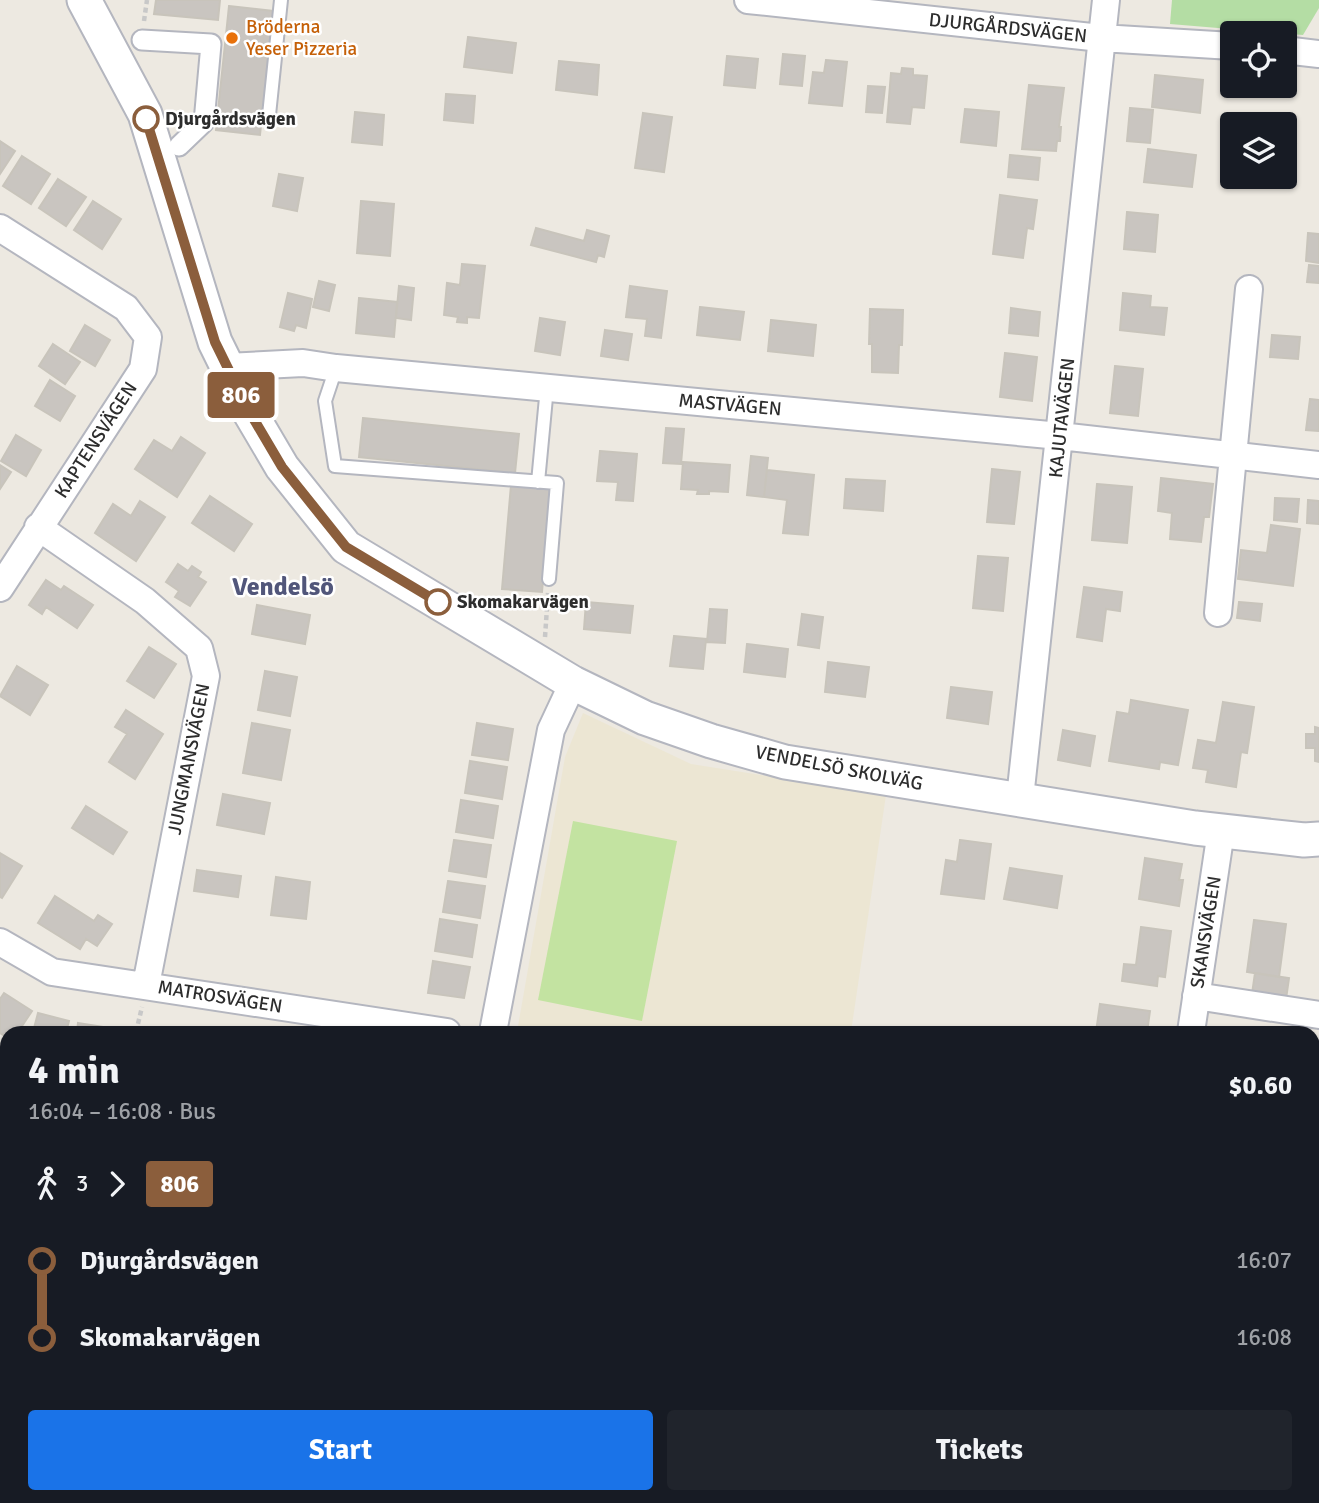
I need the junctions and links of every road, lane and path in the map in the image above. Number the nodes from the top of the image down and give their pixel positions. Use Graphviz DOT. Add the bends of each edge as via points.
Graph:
graph roads {
  1 [pos="84,0"];
  2 [pos="281,0"];
  3 [pos="748,0"];
  4 [pos="1106,0"];
  5 [pos="1101,38"];
  6 [pos="142,40"];
  7 [pos="1220,45"];
  8 [pos="1297,51"];
  9 [pos="1319,54"];
  10 [pos="269,115"];
  11 [pos="179,146"];
  12 [pos="0,228"];
  13 [pos="1249,289"];
  14 [pos="227,367"];
  15 [pos="336,368"];
  16 [pos="547,387"];
  17 [pos="1060,436"];
  18 [pos="1232,456"];
  19 [pos="1319,465"];
  20 [pos="538,482"];
  21 [pos="38,527"];
  22 [pos="549,579"];
  23 [pos="0,588"];
  24 [pos="1218,612"];
  25 [pos="552,646"];
  26 [pos="573,683"];
  27 [pos="1022,788"];
  28 [pos="1221,831"];
  29 [pos="1319,839"];
  30 [pos="0,942"];
  31 [pos="146,985"];
  32 [pos="1196,996"];
  33 [pos="1319,1015"];
  34 [pos="409,1026"];
  35 [pos="495,1026"];
  36 [pos="1192,1026"];
  1 -- 14 [label="street, VENDELSÖ SKOLVÄG" via="145,114 215,342"];
  2 -- 10 [label="lane"];
  3 -- 5 [label="street, DJURGÅRDSVÄGEN"];
  4 -- 5 [label="street, DJURGÅRDSVÄGEN"];
  5 -- 7 [label="street, DJURGÅRDSVÄGEN"];
  5 -- 17 [label="street, KAJUTAVÄGEN"];
  6 -- 11 [label="street" via="211,44 204,122"];
  8 -- 9 [label="street"];
  12 -- 21 [label="street, KAPTENSVÄGEN" via="126,308 148,337 143,369"];
  13 -- 18 [label="street"];
  14 -- 15 [label="street, MASTVÄGEN" via="303,363"];
  14 -- 26 [label="street, VENDELSÖ SKOLVÄG" via="282,467 346,547"];
  15 -- 16 [label="street, MASTVÄGEN"];
  15 -- 20 [label="lane" via="325,401 335,466"];
  16 -- 17 [label="street, MASTVÄGEN"];
  16 -- 20 [label="lane"];
  17 -- 18 [label="street, MASTVÄGEN"];
  17 -- 27 [label="street, KAJUTAVÄGEN"];
  18 -- 19 [label="street, MASTVÄGEN"];
  18 -- 24 [label="street"];
  20 -- 22 [label="lane" via="557,483"];
  21 -- 23 [label="street, KAPTENSVÄGEN"];
  21 -- 31 [label="street, JUNGMANSVÄGEN" via="145,601 199,648 206,676"];
  22 -- 25 [label="path" via="545,639"];
  26 -- 27 [label="street, VENDELSÖ SKOLVÄG" via="645,718 785,761"];
  26 -- 35 [label="street" via="551,730"];
  27 -- 28 [label="street, VENDELSÖ SKOLVÄG"];
  28 -- 29 [label="street, VENDELSÖ SKOLVÄG"];
  28 -- 32 [label="street, SKANSVÄGEN"];
  30 -- 31 [label="street, MATROSVÄGEN" via="52,972"];
  31 -- 34 [label="street, MATROSVÄGEN"];
  32 -- 33 [label="street"];
  32 -- 36 [label="street, SKANSVÄGEN"];
}
